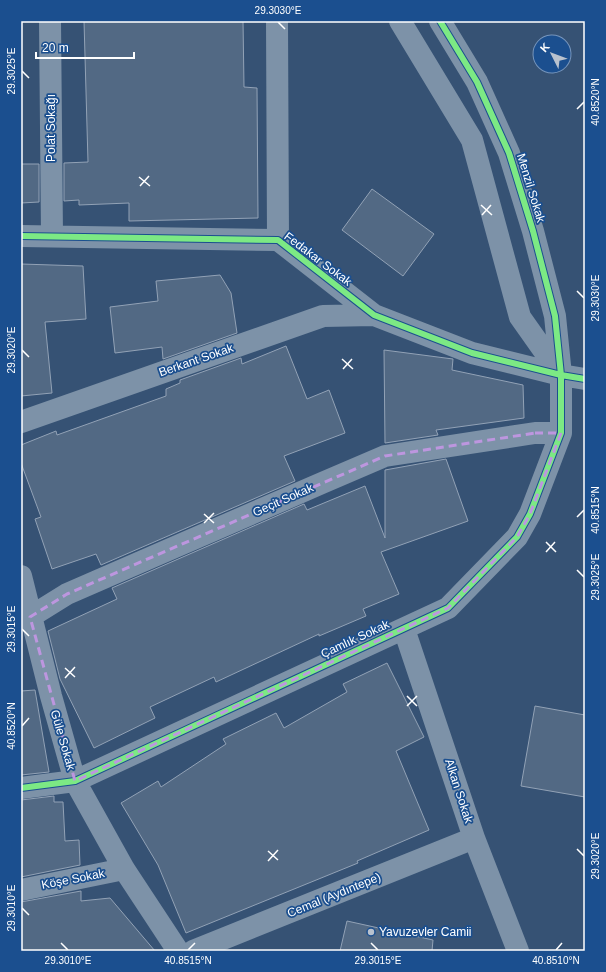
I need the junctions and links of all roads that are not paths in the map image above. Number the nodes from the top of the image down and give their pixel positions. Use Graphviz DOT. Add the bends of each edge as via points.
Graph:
graph roads {
  1 [pos="50,21"];
  2 [pos="277,21"];
  3 [pos="400,21"];
  4 [pos="440,21"];
  5 [pos="21,236"];
  6 [pos="52,236"];
  7 [pos="278,240"];
  8 [pos="374,315"];
  9 [pos="561,375"];
  10 [pos="585,379"];
  11 [pos="21,422"];
  12 [pos="561,433"];
  13 [pos="21,576"];
  14 [pos="26,618"];
  15 [pos="404,628"];
  16 [pos="75,781"];
  17 [pos="21,788"];
  18 [pos="474,838"];
  19 [pos="124,869"];
  20 [pos="21,890"];
  21 [pos="178,951"];
  22 [pos="193,951"];
  23 [pos="518,951"];
  1 -- 6 [label="street, Polat Sokağı"];
  2 -- 7 [label="street"];
  3 -- 9 [label="street" via="472,140 520,317"];
  4 -- 9 [label="street, Menzil Sokak" via="477,82 509,153 555,316"];
  5 -- 6 [label="street, Fedakar Sokak"];
  6 -- 7 [label="street, Fedakar Sokak"];
  7 -- 8 [label="street, Fedakar Sokak"];
  8 -- 9 [label="street, Fedakar Sokak" via="472,353"];
  8 -- 11 [label="street, Berkant Sokak" via="323,316"];
  9 -- 10 [label="street, Fedakar Sokak"];
  9 -- 12 [label="street, Çamlık Sokak"];
  12 -- 14 [label="street, Geçit Sokak" via="535,433 385,456 67,594"];
  12 -- 15 [label="street, Çamlık Sokak" via="530,514 516,537 448,608"];
  13 -- 14 [label="street, Güle Sokak"];
  14 -- 16 [label="street, Güle Sokak"];
  15 -- 16 [label="street, Çamlık Sokak"];
  15 -- 18 [label="street, Alkan Sokak"];
  16 -- 17 [label="street, Çamlık Sokak"];
  16 -- 19 [label="street, Güle Sokak"];
  18 -- 22 [label="street, Cemal (Aydıntepe)"];
  18 -- 23 [label="street, Alkan Sokak"];
  19 -- 20 [label="street, Köşe Sokak"];
  19 -- 21 [label="street, Güle Sokak"];
}
